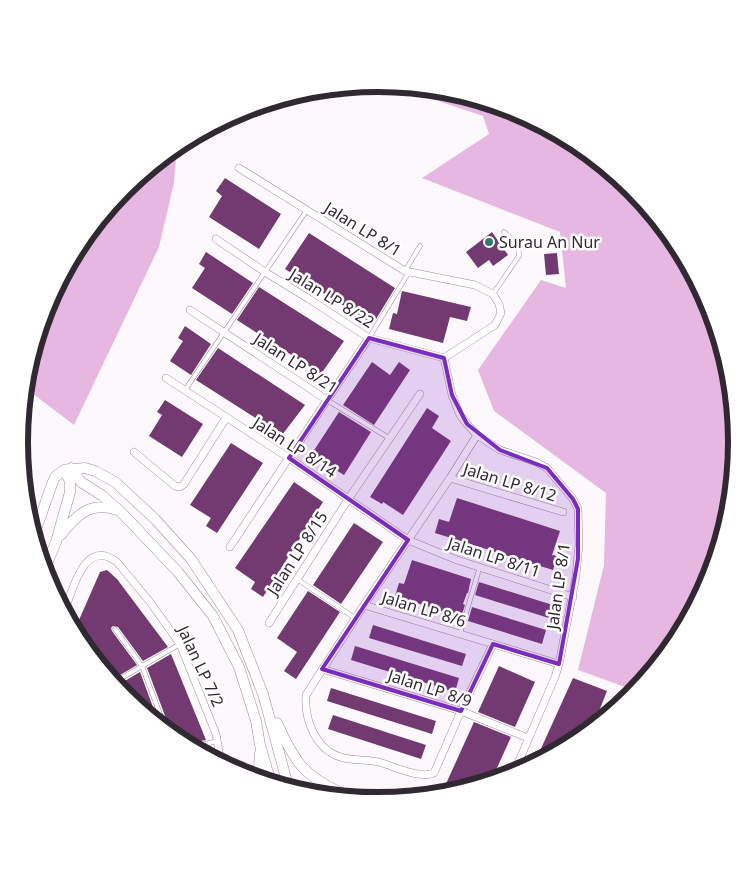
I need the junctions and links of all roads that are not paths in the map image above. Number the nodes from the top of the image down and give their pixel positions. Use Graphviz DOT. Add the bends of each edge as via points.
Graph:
graph roads {
  1 [pos="239,168"];
  2 [pos="306,210"];
  3 [pos="504,232"];
  4 [pos="216,239"];
  5 [pos="420,246"];
  6 [pos="265,272"];
  7 [pos="407,272"];
  8 [pos="493,294"];
  9 [pos="190,310"];
  10 [pos="223,332"];
  11 [pos="369,338"];
  12 [pos="444,358"];
  13 [pos="166,378"];
  14 [pos="185,390"];
  15 [pos="420,394"];
  16 [pos="327,400"];
  17 [pos="226,418"];
  18 [pos="477,435"];
  19 [pos="389,438"];
  20 [pos="134,452"];
  21 [pos="289,458"];
  22 [pos="68,469"];
  23 [pos="450,478"];
  24 [pos="349,498"];
  25 [pos="121,512"];
  26 [pos="563,512"];
  27 [pos="37,526"];
  28 [pos="408,540"];
  29 [pos="56,542"];
  30 [pos="230,547"];
  31 [pos="48,561"];
  32 [pos="480,566"];
  33 [pos="297,579"];
  34 [pos="573,597"];
  35 [pos="67,604"];
  36 [pos="364,605"];
  37 [pos="356,618"];
  38 [pos="269,623"];
  39 [pos="115,629"];
  40 [pos="460,634"];
  41 [pos="180,644"];
  42 [pos="494,644"];
  43 [pos="558,664"];
  44 [pos="142,666"];
  45 [pos="322,669"];
  46 [pos="120,679"];
  47 [pos="264,694"];
  48 [pos="461,711"];
  49 [pos="161,717"];
  50 [pos="528,738"];
  51 [pos="218,741"];
  52 [pos="201,745"];
  53 [pos="260,745"];
  54 [pos="220,754"];
  55 [pos="518,763"];
  56 [pos="258,772"];
  57 [pos="269,775"];
  58 [pos="287,781"];
  59 [pos="337,790"];
  1 -- 2 [label="street, Jalan LP 8/1"];
  2 -- 6 [label="lane"];
  2 -- 7 [label="street, Jalan LP 8/1"];
  3 -- 8 [label="lane" via="520,251"];
  4 -- 6 [label="street, Jalan LP 8/22"];
  5 -- 7 [label="lane"];
  6 -- 10 [label="lane"];
  6 -- 11 [label="street, Jalan LP 8/22"];
  7 -- 8 [label="street, Jalan LP 8/1" via="475,285"];
  7 -- 11 [label="lane"];
  8 -- 12 [label="street" via="501,312 495,325"];
  9 -- 10 [label="street, Jalan LP 8/21"];
  10 -- 14 [label="lane"];
  10 -- 16 [label="street, Jalan LP 8/21"];
  11 -- 12 [label="street, Jalan LP 8/22"];
  11 -- 16 [label="street"];
  12 -- 18 [label="street, Jalan LP 8/1" via="454,403"];
  13 -- 14 [label="street, Jalan LP 8/14"];
  14 -- 17 [label="street, Jalan LP 8/14"];
  15 -- 19 [label="street, Jalan LP 8/15"];
  16 -- 19 [label="lane, Jalan LP 8/21"];
  16 -- 21 [label="street"];
  17 -- 20 [label="street" via="180,487"];
  17 -- 21 [label="street, Jalan LP 8/14"];
  18 -- 23 [label="street, Jalan LP 8/6"];
  18 -- 34 [label="street, Jalan LP 8/1" via="500,450 547,468 573,499 578,509 579,531"];
  19 -- 24 [label="street, Jalan LP 8/15"];
  21 -- 24 [label="street, Jalan LP 8/14"];
  21 -- 30 [label="street"];
  22 -- 25 [label="street"];
  22 -- 27 [label="street" via="55,477"];
  22 -- 29 [label="street" via="70,492"];
  22 -- 47 [label="street" via="85,468 115,482 156,519 191,559 238,630"];
  23 -- 26 [label="street, Jalan LP 8/12"];
  23 -- 28 [label="street, Jalan LP 8/6"];
  24 -- 28 [label="street, Jalan LP 8/14"];
  24 -- 33 [label="street, Jalan LP 8/15"];
  25 -- 29 [label="street" via="100,506 86,510"];
  25 -- 53 [label="street" via="178,572 212,616 239,667 256,720"];
  28 -- 32 [label="street, Jalan LP 8/11"];
  28 -- 36 [label="street, Jalan LP 8/6"];
  29 -- 31 [label="street"];
  32 -- 34 [label="street, Jalan LP 8/11"];
  32 -- 40 [label="lane"];
  33 -- 37 [label="lane"];
  33 -- 38 [label="street, Jalan LP 8/15"];
  34 -- 43 [label="street, Jalan LP 8/1"];
  35 -- 41 [label="street, Jalan LP 7/2" via="85,563 92,556 106,556 117,562"];
  36 -- 37 [label="street"];
  36 -- 40 [label="street, Jalan LP 8/6"];
  37 -- 45 [label="street"];
  39 -- 44 [label="lane"];
  40 -- 42 [label="street, Jalan LP 8/6"];
  41 -- 44 [label="lane"];
  41 -- 51 [label="street, Jalan LP 7/2"];
  42 -- 43 [label="street, Jalan LP 8/6"];
  42 -- 48 [label="street"];
  43 -- 50 [label="street, Jalan LP 8/1"];
  44 -- 46 [label="lane"];
  44 -- 49 [label="lane"];
  45 -- 48 [label="street, Jalan LP 8/9"];
  45 -- 48 [label="street" via="306,695 305,709 324,748 346,759 379,762 408,772 432,774"];
  47 -- 58 [label="street"];
  47 -- 59 [label="street" via="286,744 301,766 313,778"];
  48 -- 50 [label="street, Jalan LP 8/9"];
  50 -- 55 [label="street, Jalan LP 8/1"];
  51 -- 52 [label="lane"];
  51 -- 54 [label="street, Jalan LP 7/2"];
  53 -- 56 [label="street"];
  53 -- 57 [label="street"];
}
